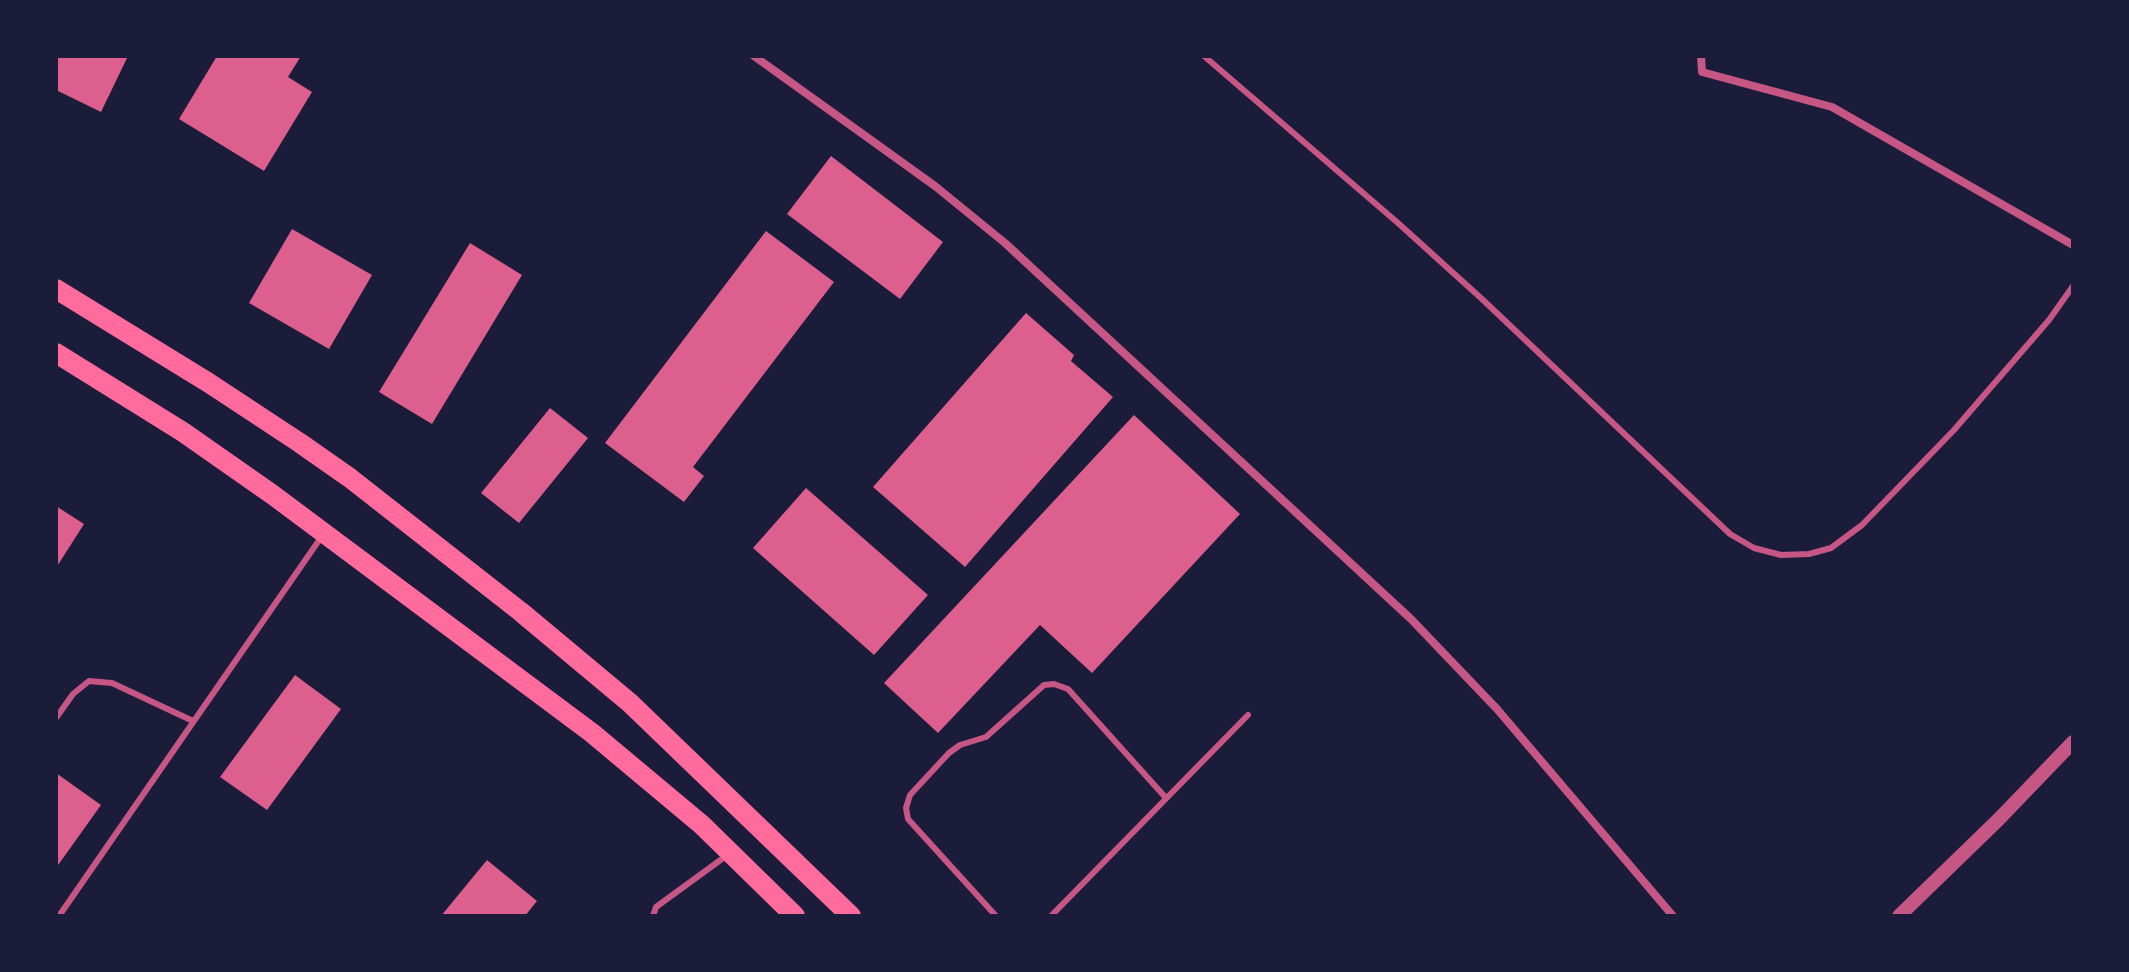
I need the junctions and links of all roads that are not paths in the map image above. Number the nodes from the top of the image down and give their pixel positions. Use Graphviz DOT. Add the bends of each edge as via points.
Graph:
graph roads {
  1 [pos="754,56"];
  2 [pos="1204,56"];
  3 [pos="1701,56"];
  4 [pos="2073,245"];
  5 [pos="2073,286"];
  6 [pos="56,289"];
  7 [pos="56,353"];
  8 [pos="324,533"];
  9 [pos="1248,715"];
  10 [pos="56,718"];
  11 [pos="193,721"];
  12 [pos="2073,742"];
  13 [pos="1166,798"];
  14 [pos="731,853"];
  15 [pos="59,916"];
  16 [pos="653,916"];
  17 [pos="795,916"];
  18 [pos="851,916"];
  19 [pos="996,916"];
  20 [pos="1051,916"];
  21 [pos="1673,916"];
  22 [pos="1899,916"];
  1 -- 21 [label="street" via="1005,243 1411,619 1497,709"];
  2 -- 5 [label="lane" via="1461,280 1730,534 1768,552 1809,554 1831,548 1862,525 1954,430"];
  3 -- 4 [label="street" via="1702,72 1832,107"];
  6 -- 18 [label="main road" via="300,443 448,554 630,703"];
  7 -- 8 [label="main road" via="183,432"];
  8 -- 11 [label="lane"];
  8 -- 14 [label="main road" via="592,733"];
  9 -- 13 [label="lane"];
  10 -- 11 [label="lane" via="89,681 112,683"];
  11 -- 15 [label="lane"];
  12 -- 22 [label="street"];
  13 -- 19 [label="lane" via="1068,689 1044,685 986,737 949,753 910,795 906,808 908,819"];
  13 -- 20 [label="lane"];
  14 -- 16 [label="lane" via="656,907"];
  14 -- 17 [label="main road"];
}
